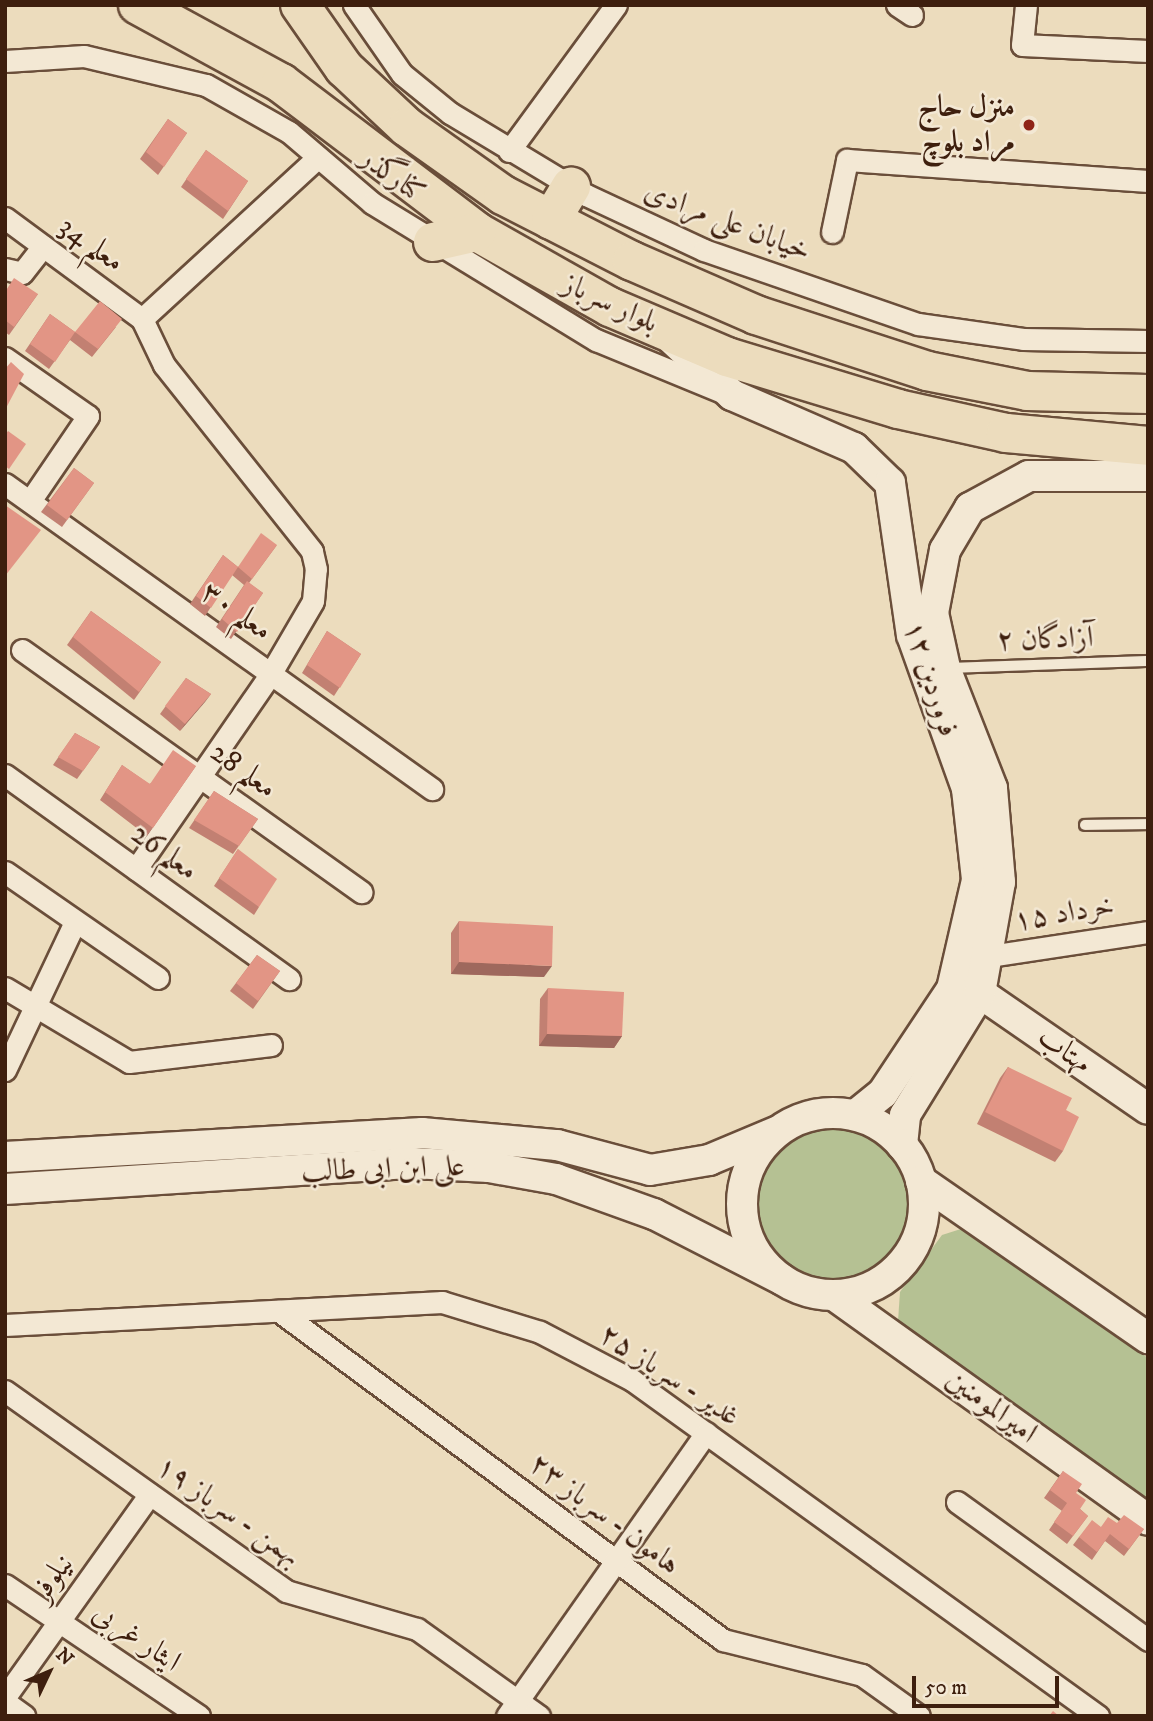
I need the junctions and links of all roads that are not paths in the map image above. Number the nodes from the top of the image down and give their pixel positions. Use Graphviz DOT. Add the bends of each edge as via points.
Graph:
graph roads {
  1 [pos="138,5"];
  2 [pos="300,5"];
  3 [pos="354,5"];
  4 [pos="1026,5"];
  5 [pos="607,8"];
  6 [pos="1148,51"];
  7 [pos="5,61"];
  8 [pos="509,151"];
  9 [pos="318,157"];
  10 [pos="1148,181"];
  11 [pos="571,187"];
  12 [pos="5,218"];
  13 [pos="551,219"];
  14 [pos="477,232"];
  15 [pos="832,232"];
  16 [pos="433,242"];
  17 [pos="43,246"];
  18 [pos="5,269"];
  19 [pos="142,319"];
  20 [pos="662,329"];
  21 [pos="1148,341"];
  22 [pos="5,358"];
  23 [pos="1148,394"];
  24 [pos="732,396"];
  25 [pos="1148,446"];
  26 [pos="1148,476"];
  27 [pos="5,484"];
  28 [pos="30,501"];
  29 [pos="22,650"];
  30 [pos="1148,661"];
  31 [pos="945,668"];
  32 [pos="271,673"];
  33 [pos="5,775"];
  34 [pos="200,777"];
  35 [pos="432,789"];
  36 [pos="1148,824"];
  37 [pos="1085,825"];
  38 [pos="136,869"];
  39 [pos="5,872"];
  40 [pos="361,892"];
  41 [pos="75,922"];
  42 [pos="1148,932"];
  43 [pos="977,952"];
  44 [pos="158,978"];
  45 [pos="289,979"];
  46 [pos="5,988"];
  47 [pos="980,993"];
  48 [pos="34,1009"];
  49 [pos="271,1045"];
  50 [pos="5,1070"];
  51 [pos="1148,1109"];
  52 [pos="856,1115"];
  53 [pos="776,1132"];
  54 [pos="902,1145"];
  55 [pos="5,1157"];
  56 [pos="921,1181"];
  57 [pos="5,1189"];
  58 [pos="781,1279"];
  59 [pos="834,1295"];
  60 [pos="279,1311"];
  61 [pos="5,1325"];
  62 [pos="1148,1338"];
  63 [pos="5,1391"];
  64 [pos="706,1433"];
  65 [pos="150,1494"];
  66 [pos="957,1502"];
  67 [pos="1148,1520"];
  68 [pos="616,1560"];
  69 [pos="5,1585"];
  70 [pos="58,1622"];
  71 [pos="1148,1640"];
  72 [pos="5,1697"];
  73 [pos="5,1702"];
  74 [pos="512,1708"];
  75 [pos="24,1716"];
  76 [pos="199,1716"];
  77 [pos="539,1716"];
  78 [pos="919,1716"];
  79 [pos="1098,1716"];
  1 -- 14 [label="highway, بلوار سرباز" via="281,83"];
  2 -- 13 [label="highway, بلوار سرباز" via="344,68 407,127 503,195"];
  3 -- 8 [label="street, خیابان علی مرادی" via="402,74"];
  4 -- 6 [label="street" via="1022,44"];
  5 -- 8 [label="street"];
  7 -- 9 [label="street, کنارگذر" via="84,55 156,69 206,85 289,132"];
  8 -- 11 [label="street, خیابان علی مرادی"];
  9 -- 16 [label="street, کنارگذر" via="372,203"];
  9 -- 19 [label="street"];
  10 -- 15 [label="street" via="847,160"];
  11 -- 13 [label="highway"];
  11 -- 21 [label="street, خیابان علی مرادی" via="704,250 918,324 1023,339"];
  12 -- 17 [label="street, معلم 34"];
  13 -- 23 [label="highway, بلوار سرباز" via="756,315 915,368 1027,391"];
  14 -- 16 [label="highway"];
  14 -- 20 [label="highway, بلوار سرباز"];
  16 -- 24 [label="street, کنارگذر" via="596,340"];
  17 -- 18 [label="street" via="22,272"];
  17 -- 19 [label="street, معلم 34"];
  19 -- 32 [label="street" via="164,365 312,551 313,601"];
  20 -- 24 [label="street, ۱۲ فروردین"];
  20 -- 25 [label="highway, بلوار سرباز" via="727,357 898,409 1006,433"];
  22 -- 28 [label="street" via="88,416"];
  24 -- 43 [label="street, ۱۲ فروردین" via="854,448 890,483 912,635 973,818"];
  26 -- 31 [label="street, ۱۲ فروردین" via="1029,476 970,508 945,550 933,613"];
  27 -- 28 [label="street, معلم ۳۰"];
  28 -- 32 [label="street, معلم ۳۰"];
  29 -- 34 [label="street, معلم 28"];
  30 -- 31 [label="lane, آزادگان ۲"];
  31 -- 43 [label="street, ۱۲ فروردین" via="984,761 998,818 1000,882"];
  32 -- 34 [label="street"];
  32 -- 35 [label="street, معلم ۳۰"];
  33 -- 38 [label="street, معلم 26"];
  34 -- 38 [label="street"];
  34 -- 40 [label="street, معلم 28"];
  36 -- 37 [label="lane"];
  38 -- 45 [label="street, معلم 26"];
  39 -- 41 [label="street"];
  41 -- 44 [label="street"];
  41 -- 48 [label="street"];
  42 -- 43 [label="street, ۱۵ خرداد"];
  43 -- 47 [label="street, ۱۲ فروردین"];
  43 -- 52 [label="street, ۱۲ فروردین" via="897,1075"];
  46 -- 48 [label="street"];
  47 -- 51 [label="street, مهتاب"];
  47 -- 54 [label="street, ۱۲ فروردین" via="905,1115"];
  48 -- 49 [label="street" via="129,1062"];
  48 -- 50 [label="street"];
  52 -- 53 [label="street" via="828,1112"];
  52 -- 54 [label="street"];
  53 -- 55 [label="street, علی ابن ابی طالب" via="709,1160 650,1170 557,1145 422,1133"];
  53 -- 58 [label="street" via="745,1178 741,1206 747,1234"];
  54 -- 56 [label="street"];
  56 -- 59 [label="street" via="924,1210 907,1257 875,1285"];
  56 -- 62 [label="street"];
  57 -- 58 [label="street, علی ابن ابی طالب" via="412,1163 489,1167 556,1179 654,1214"];
  58 -- 59 [label="street"];
  59 -- 67 [label="street, امیرالمومنین"];
  60 -- 61 [label="street, غدیر - سرباز ۲۵"];
  60 -- 64 [label="street, غدیر - سرباز ۲۵" via="442,1302 540,1332 632,1380"];
  60 -- 68 [label="street, هامون - سرباز ۲۳"];
  63 -- 65 [label="street, بهمن - سرباز ۱۹"];
  64 -- 68 [label="street"];
  64 -- 79 [label="street, غدیر - سرباز ۲۵"];
  65 -- 70 [label="street, نیلوفر"];
  65 -- 74 [label="street, بهمن - سرباز ۱۹" via="286,1591 417,1629"];
  66 -- 71 [label="street"];
  68 -- 74 [label="street"];
  68 -- 78 [label="street, هامون - سرباز ۲۳" via="723,1640 862,1675"];
  69 -- 70 [label="street, ایثار غربی"];
  70 -- 72 [label="street, نیلوفر"];
  70 -- 76 [label="street, ایثار غربی"];
  73 -- 75 [label="street"];
  74 -- 77 [label="street, بهمن - سرباز ۱۹"];
}
